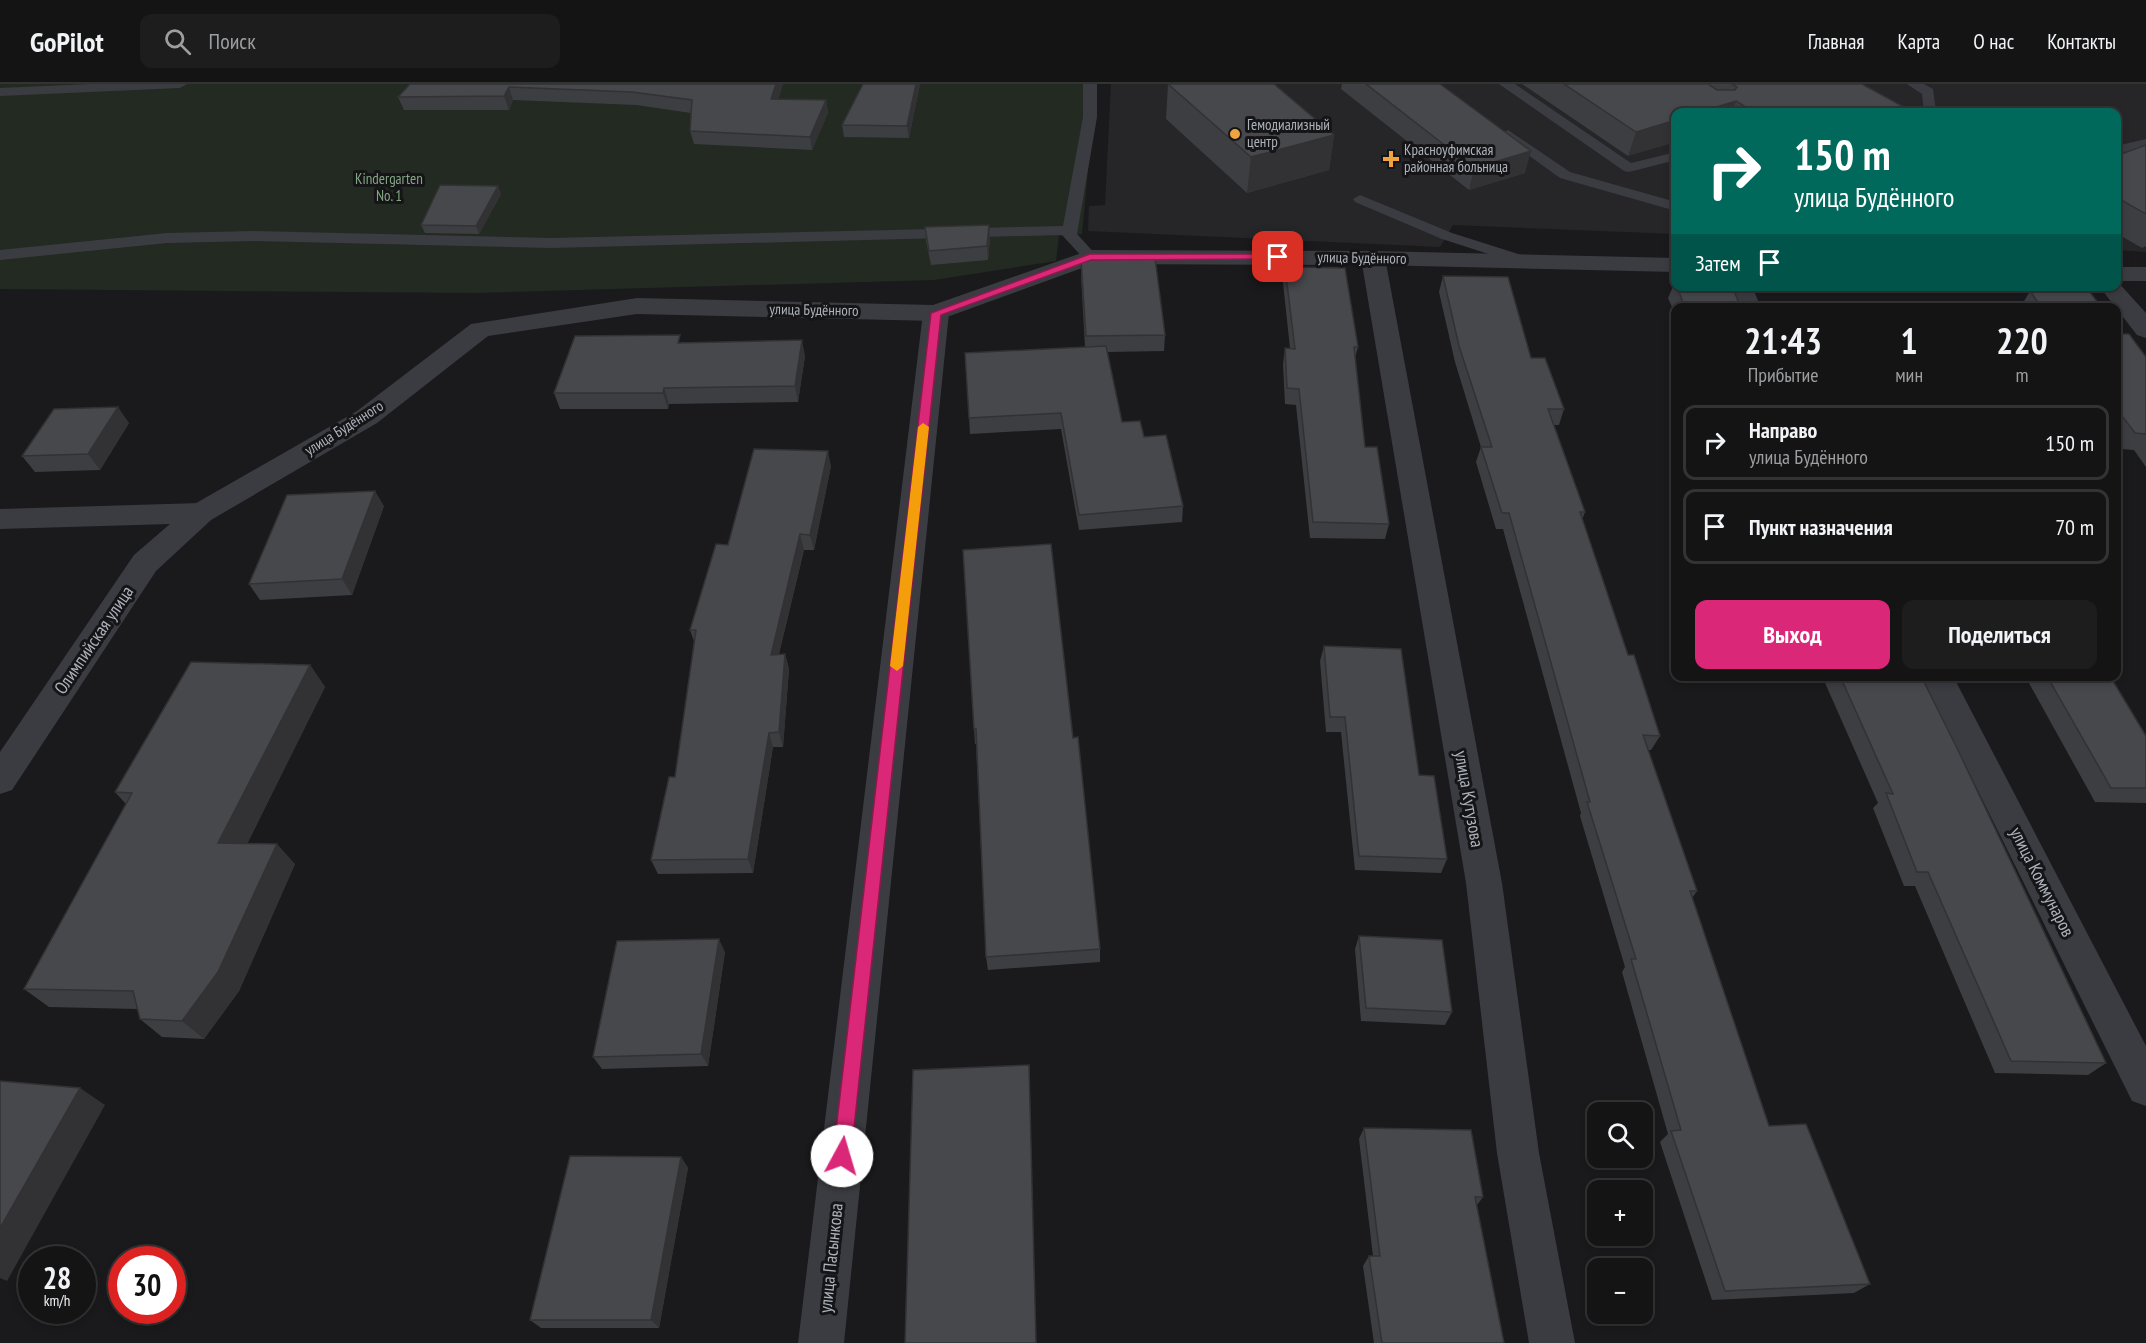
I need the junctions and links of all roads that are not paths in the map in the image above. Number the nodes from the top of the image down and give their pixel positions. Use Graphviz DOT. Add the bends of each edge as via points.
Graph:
graph roads {
  1 [pos="180,84"];
  2 [pos="1090,84"];
  3 [pos="1506,84"];
  4 [pos="1914,84"];
  5 [pos="0,92"];
  6 [pos="1930,108"];
  7 [pos="1492,123"];
  8 [pos="2146,143"];
  9 [pos="2121,149"];
  10 [pos="1671,157"];
  11 [pos="1360,199"];
  12 [pos="1671,206"];
  13 [pos="1070,230"];
  14 [pos="0,255"];
  15 [pos="1090,257"];
  16 [pos="1373,258"];
  17 [pos="1529,262"];
  18 [pos="1671,265"];
  19 [pos="2121,274"];
  20 [pos="2146,274"];
  21 [pos="2116,291"];
  22 [pos="936,313"];
  23 [pos="2146,330"];
  24 [pos="201,513"];
  25 [pos="0,519"];
  26 [pos="1940,681"];
  27 [pos="0,780"];
  28 [pos="2146,1087"];
  29 [pos="821,1343"];
  30 [pos="1552,1343"];
  1 -- 5 [label="lane"];
  2 -- 13 [label="lane" via="1090,117"];
  3 -- 10 [label="lane" via="1629,168"];
  4 -- 6 [label="lane" via="1929,92"];
  7 -- 12 [label="lane" via="1565,175"];
  8 -- 9 [label="lane"];
  11 -- 17 [label="lane" via="1447,236"];
  13 -- 14 [label="lane" via="551,243 167,238"];
  13 -- 15 [label="lane" via="1069,235"];
  15 -- 16 [label="street, улица Будённого"];
  15 -- 22 [label="street, улица Будённого"];
  16 -- 17 [label="street, улица Будённого"];
  16 -- 30 [label="street, улица Кутузова" via="1484,883 1518,1153"];
  17 -- 18 [label="street, улица Будённого"];
  19 -- 20 [label="street"];
  21 -- 23 [label="street"];
  22 -- 24 [label="street, улица Будённого" via="637,306 480,329 367,417"];
  22 -- 29 [label="street, улица Пасынкова"];
  24 -- 25 [label="street, улица Будённого"];
  24 -- 27 [label="street, Олимпийская улица" via="145,563"];
  26 -- 28 [label="street, улица Коммунаров"];
}
